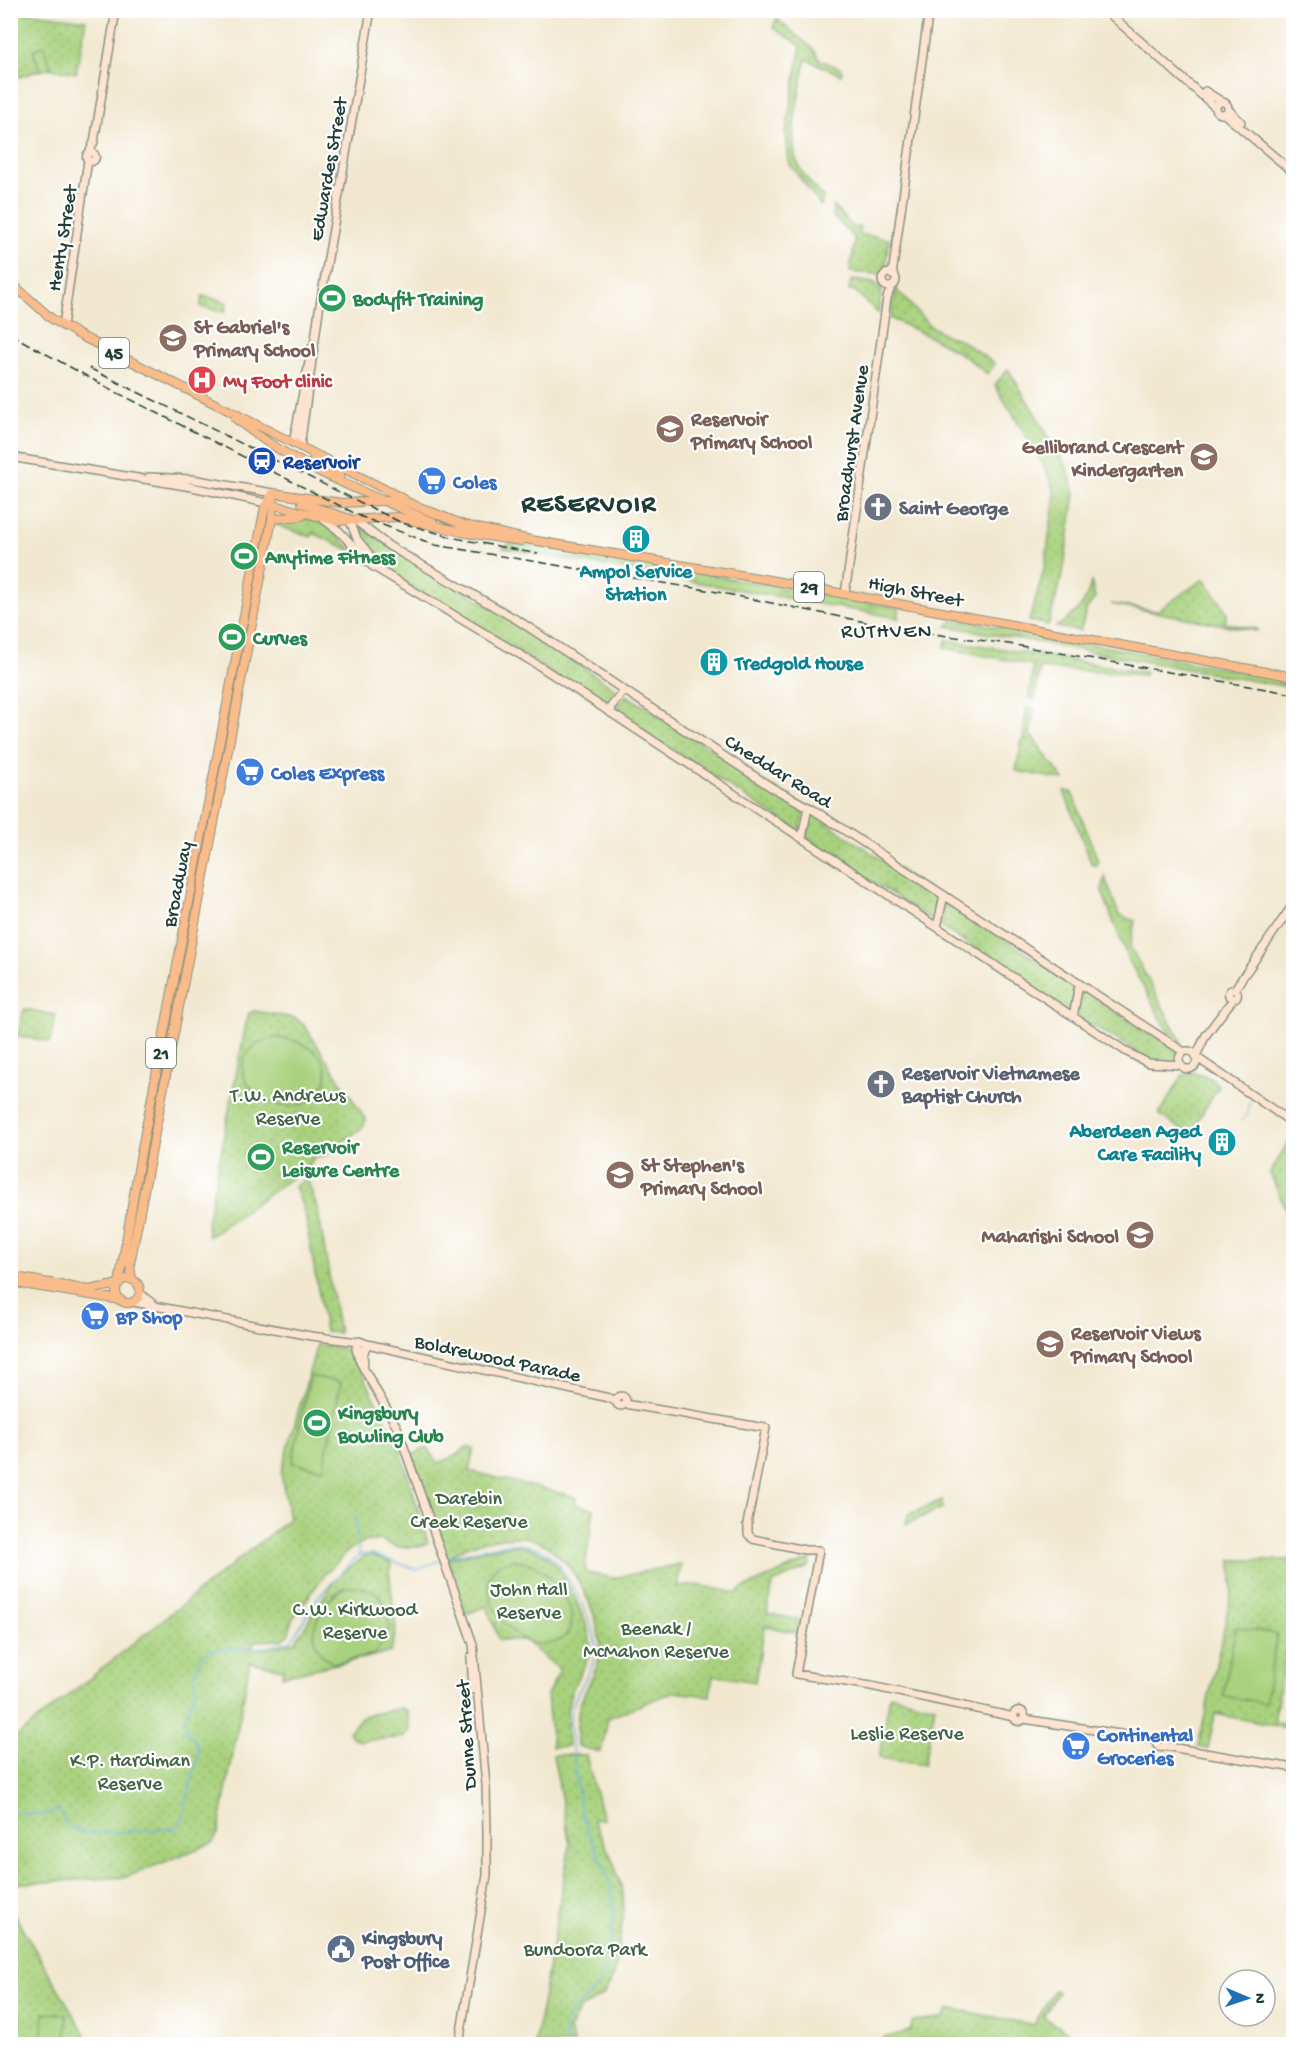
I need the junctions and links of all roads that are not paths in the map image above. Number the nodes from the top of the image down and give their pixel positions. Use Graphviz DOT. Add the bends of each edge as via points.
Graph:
graph roads {
  1 [pos="116,10"];
  2 [pos="371,10"];
  3 [pos="929,10"];
  4 [pos="1109,12"];
  5 [pos="1218,104"];
  6 [pos="1226,111"];
  7 [pos="1279,157"];
  8 [pos="1293,167"];
  9 [pos="1293,173"];
  10 [pos="10,282"];
  11 [pos="60,325"];
  12 [pos="249,425"];
  13 [pos="297,445"];
  14 [pos="313,454"];
  15 [pos="10,457"];
  16 [pos="294,457"];
  17 [pos="173,480"];
  18 [pos="350,485"];
  19 [pos="379,488"];
  20 [pos="360,489"];
  21 [pos="273,493"];
  22 [pos="290,498"];
  23 [pos="388,501"];
  24 [pos="359,503"];
  25 [pos="411,503"];
  26 [pos="270,504"];
  27 [pos="316,516"];
  28 [pos="377,518"];
  29 [pos="272,519"];
  30 [pos="352,520"];
  31 [pos="449,529"];
  32 [pos="370,532"];
  33 [pos="531,540"];
  34 [pos="259,560"];
  35 [pos="385,573"];
  36 [pos="845,594"];
  37 [pos="234,663"];
  38 [pos="243,665"];
  39 [pos="1293,677"];
  40 [pos="624,690"];
  41 [pos="612,714"];
  42 [pos="216,761"];
  43 [pos="225,762"];
  44 [pos="808,807"];
  45 [pos="802,838"];
  46 [pos="196,891"];
  47 [pos="944,895"];
  48 [pos="1293,903"];
  49 [pos="937,927"];
  50 [pos="1079,984"];
  51 [pos="1073,1017"];
  52 [pos="165,1053"];
  53 [pos="1192,1054"];
  54 [pos="1181,1065"];
  55 [pos="1193,1067"];
  56 [pos="1220,1075"];
  57 [pos="1293,1123"];
  58 [pos="140,1207"];
  59 [pos="132,1210"];
  60 [pos="10,1276"];
  61 [pos="132,1280"];
  62 [pos="10,1282"];
  63 [pos="119,1284"];
  64 [pos="87,1292"];
  65 [pos="140,1293"];
  66 [pos="121,1300"];
  67 [pos="134,1302"];
  68 [pos="187,1313"];
  69 [pos="361,1347"];
  70 [pos="1293,1768"];
  71 [pos="457,2044"];
  1 -- 11 [label="main road, Henty Street"];
  2 -- 13 [label="main road, Edwardes Street"];
  3 -- 36 [label="main road, Broadhurst Avenue" via="890,274 896,281 888,287"];
  4 -- 5 [label="main road"];
  5 -- 6 [label="main road" via="1225,103"];
  5 -- 6 [label="main road" via="1217,112"];
  6 -- 7 [label="main road"];
  7 -- 8 [label="main road"];
  7 -- 9 [label="main road"];
  10 -- 11 [label="main road, 45"];
  11 -- 12 [label="main road, 45"];
  12 -- 13 [label="main road, 45"];
  12 -- 16 [label="main road, 45"];
  13 -- 14 [label="main road, 45"];
  13 -- 16 [label="main road"];
  14 -- 18 [label="main road" via="314,460"];
  14 -- 19 [label="main road, 45"];
  15 -- 17 [label="main road, High Street / 29"];
  16 -- 18 [label="main road, 45"];
  17 -- 21 [label="main road, High Street / 29"];
  17 -- 26 [label="main road, High Street / 29"];
  18 -- 20 [label="main road, 45"];
  19 -- 23 [label="main road"];
  19 -- 25 [label="main road, 45"];
  20 -- 23 [label="main road, 45"];
  20 -- 24 [label="main road"];
  21 -- 22 [label="main road, High Street / 29"];
  21 -- 26 [label="main road, Broadway / 21"];
  22 -- 24 [label="main road, High Street / 29"];
  22 -- 30 [label="main road, High Street"];
  23 -- 24 [label="main road, High Street / 29"];
  23 -- 25 [label="main road, High Street / 29"];
  23 -- 28 [label="main road" via="387,510"];
  23 -- 31 [label="main road, 45"];
  24 -- 30 [label="main road"];
  25 -- 33 [label="main road, High Street / 29" via="464,525"];
  26 -- 27 [label="main road, High Street / 29"];
  26 -- 29 [label="main road, Broadway / 21"];
  26 -- 34 [label="main road, Broadway / 21"];
  27 -- 29 [label="main road"];
  27 -- 30 [label="main road, High Street / 29"];
  27 -- 35 [label="main road" via="337,529 367,562"];
  28 -- 30 [label="main road, High Street / 29"];
  28 -- 31 [label="main road, High Street / 29" via="398,517"];
  28 -- 32 [label="main road" via="370,525"];
  29 -- 34 [label="main road, Broadway / 21"];
  30 -- 32 [label="main road, Cheddar Road"];
  30 -- 35 [label="main road" via="357,539"];
  31 -- 33 [label="main road, High Street / 29" via="507,540"];
  32 -- 40 [label="main road, Cheddar Road" via="519,621"];
  33 -- 36 [label="main road, High Street / 29"];
  34 -- 37 [label="main road, Broadway / 21"];
  34 -- 38 [label="main road, Broadway / 21"];
  35 -- 41 [label="main road" via="483,630"];
  36 -- 39 [label="main road, High Street / 29"];
  37 -- 38 [label="main road"];
  37 -- 42 [label="main road, Broadway / 21"];
  38 -- 43 [label="main road, Broadway / 21"];
  40 -- 41 [label="main road" via="610,708"];
  40 -- 44 [label="main road, Cheddar Road"];
  41 -- 45 [label="main road"];
  42 -- 43 [label="main road"];
  42 -- 46 [label="main road, Broadway / 21"];
  43 -- 46 [label="main road, Broadway / 21"];
  44 -- 45 [label="main road"];
  44 -- 47 [label="main road, Cheddar Road"];
  45 -- 49 [label="main road"];
  46 -- 52 [label="main road, Broadway / 21"];
  47 -- 49 [label="main road"];
  47 -- 50 [label="main road, Cheddar Road"];
  48 -- 53 [label="main road"];
  49 -- 51 [label="main road"];
  50 -- 51 [label="main road"];
  50 -- 53 [label="main road, Cheddar Road"];
  51 -- 54 [label="main road" via="1143,1061"];
  52 -- 58 [label="main road, Broadway / 21"];
  52 -- 59 [label="main road, Broadway / 21"];
  53 -- 54 [label="main road" via="1179,1058"];
  53 -- 55 [label="main road"];
  53 -- 56 [label="main road, Cheddar Road"];
  54 -- 55 [label="main road, Cheddar Road"];
  55 -- 56 [label="main road, Cheddar Road"];
  56 -- 57 [label="main road, Cheddar Road"];
  58 -- 59 [label="main road"];
  58 -- 61 [label="main road, Broadway / 21" via="130,1264"];
  59 -- 63 [label="main road, Broadway / 21"];
  60 -- 64 [label="main road"];
  61 -- 63 [label="main road"];
  61 -- 65 [label="main road"];
  62 -- 64 [label="main road"];
  63 -- 64 [label="main road"];
  63 -- 66 [label="main road, 21" via="117,1294"];
  64 -- 66 [label="main road"];
  65 -- 67 [label="main road"];
  65 -- 68 [label="main road, Boldrewood Parade" via="153,1304"];
  66 -- 67 [label="main road"];
  67 -- 68 [label="main road, Boldrewood Parade"];
  68 -- 69 [label="main road, Boldrewood Parade"];
  69 -- 70 [label="main road, Boldrewood Parade" via="765,1429 748,1523 750,1539 819,1552 796,1672 853,1683 872,1682 885,1689 1004,1713 1022,1710 1024,1717"];
  69 -- 71 [label="main road, Dunne Street" via="364,1366 397,1427 469,1636 487,1832 487,1875"];
}
